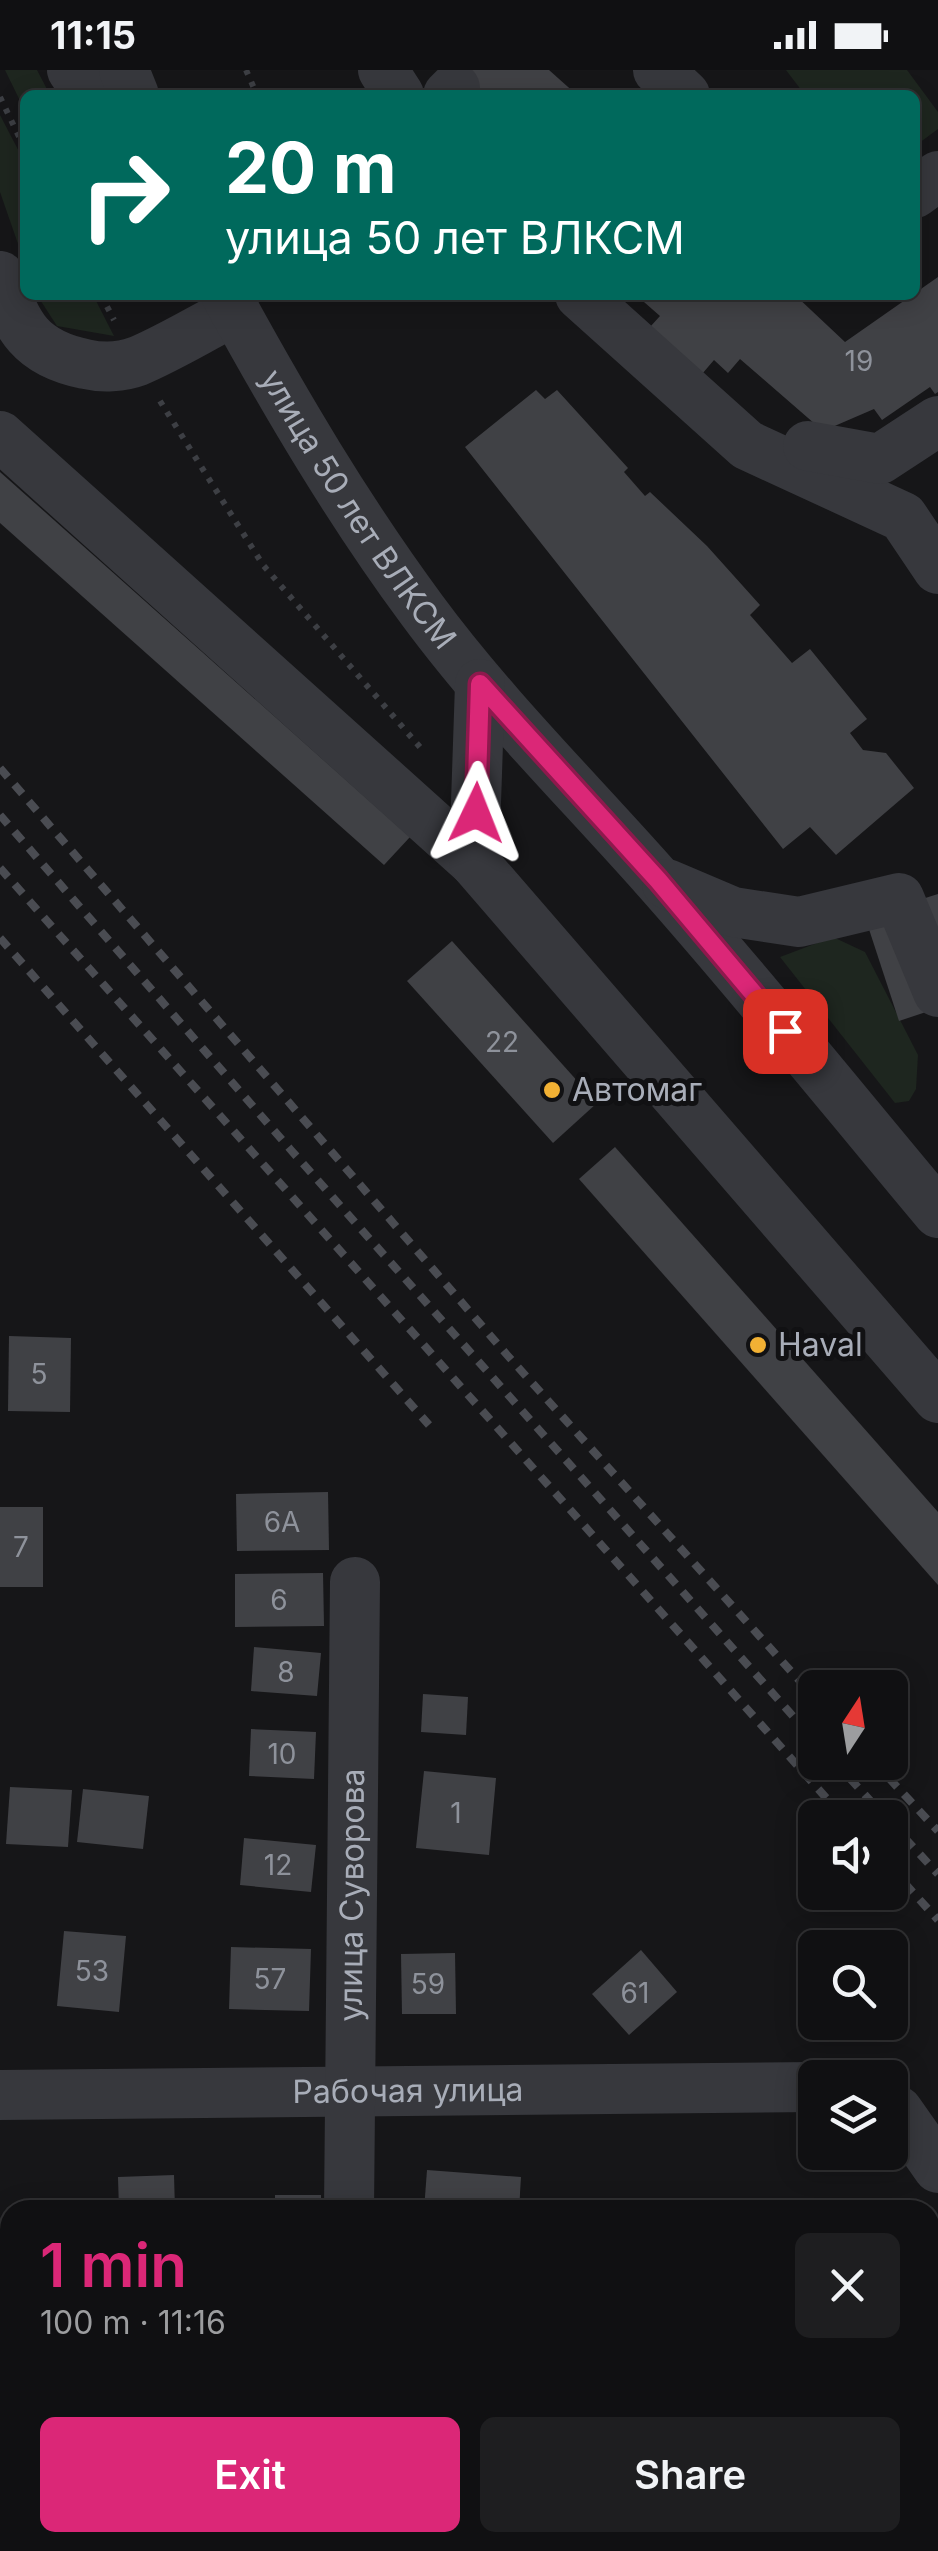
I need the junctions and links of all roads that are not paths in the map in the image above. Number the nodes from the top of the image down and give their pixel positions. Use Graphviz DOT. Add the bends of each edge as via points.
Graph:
graph roads {
  1 [pos="658,70"];
  2 [pos="679,90"];
  3 [pos="0,276"];
  4 [pos="586,300"];
  5 [pos="230,303"];
  6 [pos="938,422"];
  7 [pos="0,436"];
  8 [pos="808,446"];
  9 [pos="921,505"];
  10 [pos="938,569"];
  11 [pos="480,684"];
  12 [pos="474,862"];
  13 [pos="658,880"];
  14 [pos="938,992"];
  15 [pos="938,1213"];
  16 [pos="938,1398"];
  17 [pos="355,1582"];
  18 [pos="798,2087"];
  19 [pos="351,2093"];
  20 [pos="0,2095"];
  21 [pos="908,2126"];
  22 [pos="938,2168"];
  23 [pos="349,2200"];
  1 -- 2 [label="street"];
  3 -- 5 [label="street" via="20,325 38,348 91,366 136,362"];
  4 -- 9 [label="street" via="747,446"];
  5 -- 11 [label="street, улица 50 лет ВЛКСМ" via="374,544"];
  6 -- 8 [label="street" via="880,459"];
  7 -- 12 [label="street"];
  9 -- 10 [label="street"];
  11 -- 12 [label="street"];
  11 -- 13 [label="street, улица 50 лет ВЛКСМ"];
  12 -- 16 [label="street"];
  13 -- 14 [label="street" via="733,912 799,922 899,898"];
  13 -- 15 [label="street, улица 50 лет ВЛКСМ"];
  17 -- 19 [label="street, улица Суворова"];
  18 -- 19 [label="street, Рабочая улица"];
  19 -- 20 [label="street, Рабочая улица"];
  19 -- 23 [label="street, улица Суворова"];
  21 -- 22 [label="street"];
}
